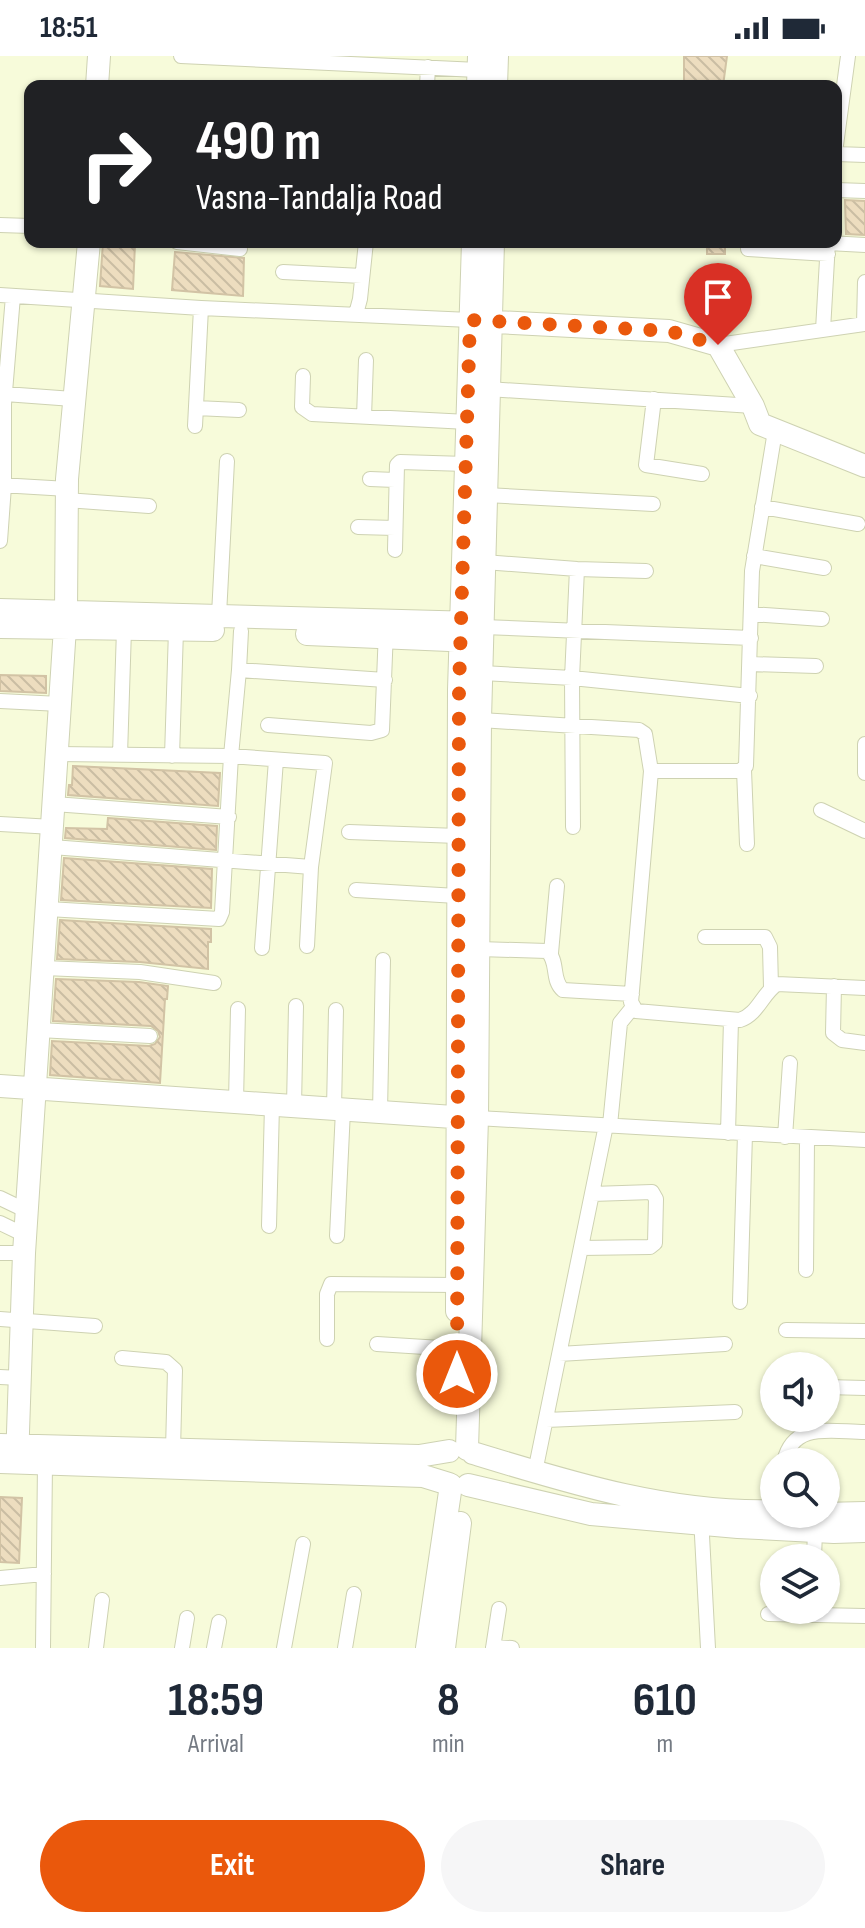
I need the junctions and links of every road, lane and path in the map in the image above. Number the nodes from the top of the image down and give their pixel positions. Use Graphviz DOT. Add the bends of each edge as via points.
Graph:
graph roads {
  1 [pos="99,56"];
  2 [pos="181,56"];
  3 [pos="497,56"];
  4 [pos="848,56"];
  5 [pos="335,60"];
  6 [pos="428,67"];
  7 [pos="478,71"];
  8 [pos="97,80"];
  9 [pos="427,80"];
  10 [pos="496,80"];
  11 [pos="842,100"];
  12 [pos="842,154"];
  13 [pos="865,155"];
  14 [pos="842,190"];
  15 [pos="865,191"];
  16 [pos="0,225"];
  17 [pos="24,226"];
  18 [pos="865,245"];
  19 [pos="842,246"];
  20 [pos="88,248"];
  21 [pos="231,248"];
  22 [pos="365,248"];
  23 [pos="474,248"];
  24 [pos="492,248"];
  25 [pos="775,248"];
  26 [pos="828,248"];
  27 [pos="240,249"];
  28 [pos="748,249"];
  29 [pos="283,272"];
  30 [pos="362,276"];
  31 [pos="865,282"];
  32 [pos="6,296"];
  33 [pos="82,301"];
  34 [pos="201,308"];
  35 [pos="356,314"];
  36 [pos="481,321"];
  37 [pos="864,324"];
  38 [pos="823,330"];
  39 [pos="718,345"];
  40 [pos="366,360"];
  41 [pos="303,376"];
  42 [pos="488,389"];
  43 [pos="5,394"];
  44 [pos="73,399"];
  45 [pos="654,399"];
  46 [pos="753,406"];
  47 [pos="196,408"];
  48 [pos="239,410"];
  49 [pos="364,417"];
  50 [pos="468,422"];
  51 [pos="195,426"];
  52 [pos="775,431"];
  53 [pos="227,461"];
  54 [pos="466,464"];
  55 [pos="865,466"];
  56 [pos="702,474"];
  57 [pos="370,479"];
  58 [pos="395,480"];
  59 [pos="2,486"];
  60 [pos="67,495"];
  61 [pos="486,495"];
  62 [pos="653,504"];
  63 [pos="149,506"];
  64 [pos="762,507"];
  65 [pos="858,524"];
  66 [pos="358,527"];
  67 [pos="395,528"];
  68 [pos="0,541"];
  69 [pos="395,550"];
  70 [pos="754,556"];
  71 [pos="484,562"];
  72 [pos="824,568"];
  73 [pos="577,569"];
  74 [pos="646,571"];
  75 [pos="0,610"];
  76 [pos="751,614"];
  77 [pos="219,615"];
  78 [pos="822,619"];
  79 [pos="66,620"];
  80 [pos="0,627"];
  81 [pos="124,629"];
  82 [pos="176,630"];
  83 [pos="386,630"];
  84 [pos="241,631"];
  85 [pos="473,631"];
  86 [pos="575,631"];
  87 [pos="751,638"];
  88 [pos="750,664"];
  89 [pos="816,666"];
  90 [pos="239,670"];
  91 [pos="482,673"];
  92 [pos="572,678"];
  93 [pos="385,680"];
  94 [pos="750,696"];
  95 [pos="0,701"];
  96 [pos="60,704"];
  97 [pos="480,720"];
  98 [pos="268,725"];
  99 [pos="573,726"];
  100 [pos="865,744"];
  101 [pos="57,754"];
  102 [pos="120,755"];
  103 [pos="172,756"];
  104 [pos="231,756"];
  105 [pos="276,760"];
  106 [pos="744,770"];
  107 [pos="651,771"];
  108 [pos="865,773"];
  109 [pos="54,804"];
  110 [pos="821,810"];
  111 [pos="229,817"];
  112 [pos="0,824"];
  113 [pos="573,827"];
  114 [pos="865,831"];
  115 [pos="349,832"];
  116 [pos="458,836"];
  117 [pos="52,837"];
  118 [pos="747,844"];
  119 [pos="227,861"];
  120 [pos="269,864"];
  121 [pos="311,867"];
  122 [pos="557,886"];
  123 [pos="356,890"];
  124 [pos="457,896"];
  125 [pos="48,909"];
  126 [pos="705,937"];
  127 [pos="307,946"];
  128 [pos="262,948"];
  129 [pos="479,949"];
  130 [pos="551,953"];
  131 [pos="383,960"];
  132 [pos="44,968"];
  133 [pos="214,983"];
  134 [pos="834,986"];
  135 [pos="771,987"];
  136 [pos="865,988"];
  137 [pos="632,1000"];
  138 [pos="296,1006"];
  139 [pos="238,1009"];
  140 [pos="336,1010"];
  141 [pos="731,1020"];
  142 [pos="39,1030"];
  143 [pos="150,1036"];
  144 [pos="865,1043"];
  145 [pos="790,1063"];
  146 [pos="0,1086"];
  147 [pos="35,1090"];
  148 [pos="236,1102"];
  149 [pos="283,1105"];
  150 [pos="339,1109"];
  151 [pos="380,1112"];
  152 [pos="467,1118"];
  153 [pos="608,1125"];
  154 [pos="728,1133"];
  155 [pos="745,1134"];
  156 [pos="785,1137"];
  157 [pos="807,1139"];
  158 [pos="865,1140"];
  159 [pos="592,1194"];
  160 [pos="0,1198"];
  161 [pos="27,1211"];
  162 [pos="0,1223"];
  163 [pos="269,1226"];
  164 [pos="337,1236"];
  165 [pos="24,1244"];
  166 [pos="581,1248"];
  167 [pos="0,1253"];
  168 [pos="806,1270"];
  169 [pos="457,1285"];
  170 [pos="740,1302"];
  171 [pos="11,1320"];
  172 [pos="95,1326"];
  173 [pos="786,1330"];
  174 [pos="865,1331"];
  175 [pos="327,1339"];
  176 [pos="377,1344"];
  177 [pos="725,1344"];
  178 [pos="457,1349"];
  179 [pos="559,1354"];
  180 [pos="122,1358"];
  181 [pos="10,1378"];
  182 [pos="840,1387"];
  183 [pos="865,1388"];
  184 [pos="735,1412"];
  185 [pos="546,1420"];
  186 [pos="865,1432"];
  187 [pos="789,1448"];
  188 [pos="173,1450"];
  189 [pos="461,1450"];
  190 [pos="9,1454"];
  191 [pos="45,1463"];
  192 [pos="535,1472"];
  193 [pos="458,1485"];
  194 [pos="760,1511"];
  195 [pos="865,1513"];
  196 [pos="701,1516"];
  197 [pos="840,1518"];
  198 [pos="760,1520"];
  199 [pos="840,1527"];
  200 [pos="865,1531"];
  201 [pos="303,1544"];
  202 [pos="44,1574"];
  203 [pos="0,1578"];
  204 [pos="354,1594"];
  205 [pos="102,1600"];
  206 [pos="499,1609"];
  207 [pos="840,1615"];
  208 [pos="865,1616"];
  209 [pos="187,1618"];
  210 [pos="219,1622"];
  211 [pos="43,1648"];
  212 [pos="96,1648"];
  213 [pos="182,1648"];
  214 [pos="214,1648"];
  215 [pos="284,1648"];
  216 [pos="345,1648"];
  217 [pos="427,1648"];
  218 [pos="444,1648"];
  219 [pos="493,1648"];
  220 [pos="512,1648"];
  221 [pos="708,1648"];
  1 -- 8 [label="street"];
  2 -- 5 [label="street"];
  3 -- 10 [label="street"];
  4 -- 11 [label="street"];
  5 -- 6 [label="street"];
  6 -- 7 [label="street"];
  6 -- 9 [label="street"];
  12 -- 13 [label="street"];
  14 -- 15 [label="street"];
  16 -- 17 [label="street"];
  18 -- 19 [label="street"];
  20 -- 33 [label="street"];
  21 -- 27 [label="street"];
  22 -- 30 [label="street"];
  23 -- 36 [label="street"];
  24 -- 36 [label="street"];
  25 -- 28 [label="street"];
  26 -- 38 [label="street"];
  29 -- 30 [label="street"];
  30 -- 35 [label="street"];
  31 -- 37 [label="street"];
  32 -- 33 [label="street"];
  32 -- 43 [label="street"];
  33 -- 34 [label="street"];
  33 -- 44 [label="street"];
  34 -- 35 [label="street"];
  34 -- 47 [label="street"];
  35 -- 36 [label="street"];
  36 -- 39 [label="street" via="669,331"];
  36 -- 42 [label="street"];
  36 -- 50 [label="street"];
  37 -- 38 [label="street"];
  38 -- 39 [label="street"];
  39 -- 46 [label="street"];
  40 -- 49 [label="street"];
  41 -- 49 [label="street" via="302,407 312,414"];
  42 -- 45 [label="street"];
  42 -- 61 [label="street"];
  43 -- 44 [label="street"];
  43 -- 59 [label="street"];
  44 -- 60 [label="street"];
  45 -- 46 [label="street"];
  45 -- 56 [label="street" via="646,465"];
  46 -- 52 [label="street" via="760,424"];
  47 -- 48 [label="street"];
  47 -- 51 [label="street"];
  49 -- 50 [label="street"];
  50 -- 54 [label="street"];
  52 -- 55 [label="street"];
  52 -- 64 [label="street"];
  53 -- 77 [label="street"];
  54 -- 58 [label="street" via="400,462"];
  54 -- 85 [label="street"];
  57 -- 58 [label="street"];
  58 -- 67 [label="street"];
  59 -- 60 [label="street"];
  59 -- 68 [label="street"];
  60 -- 63 [label="street"];
  60 -- 79 [label="street"];
  61 -- 62 [label="street"];
  61 -- 71 [label="street"];
  64 -- 65 [label="street"];
  64 -- 70 [label="street"];
  66 -- 67 [label="street"];
  67 -- 69 [label="street"];
  70 -- 72 [label="street"];
  70 -- 76 [label="street"];
  71 -- 73 [label="street"];
  71 -- 85 [label="street"];
  73 -- 74 [label="street"];
  73 -- 86 [label="street"];
  75 -- 79 [label="street"];
  76 -- 78 [label="street"];
  76 -- 87 [label="street"];
  77 -- 79 [label="street"];
  77 -- 83 [label="street"];
  79 -- 80 [label="street"];
  79 -- 81 [label="street"];
  79 -- 96 [label="street"];
  81 -- 82 [label="street"];
  81 -- 102 [label="street"];
  82 -- 84 [label="street"];
  82 -- 103 [label="street"];
  83 -- 84 [label="street"];
  83 -- 85 [label="street"];
  83 -- 93 [label="street"];
  84 -- 90 [label="street"];
  85 -- 86 [label="street"];
  85 -- 91 [label="street"];
  85 -- 116 [label="street"];
  86 -- 87 [label="street"];
  86 -- 92 [label="street"];
  87 -- 88 [label="street"];
  88 -- 89 [label="street"];
  88 -- 94 [label="street"];
  90 -- 93 [label="street"];
  90 -- 104 [label="street"];
  91 -- 92 [label="street"];
  91 -- 97 [label="street"];
  92 -- 94 [label="street"];
  92 -- 99 [label="street"];
  93 -- 98 [label="street" via="384,726 377,732"];
  94 -- 106 [label="street"];
  95 -- 96 [label="street"];
  96 -- 101 [label="street"];
  97 -- 99 [label="street"];
  97 -- 129 [label="street"];
  99 -- 107 [label="street" via="639,730 648,744"];
  99 -- 113 [label="street"];
  100 -- 108 [label="street"];
  101 -- 102 [label="street"];
  101 -- 109 [label="street"];
  102 -- 103 [label="street"];
  103 -- 104 [label="street"];
  104 -- 105 [label="street"];
  104 -- 111 [label="street"];
  105 -- 120 [label="street"];
  105 -- 121 [label="street" via="325,763"];
  106 -- 107 [label="street"];
  106 -- 118 [label="street"];
  107 -- 137 [label="street"];
  109 -- 111 [label="street"];
  109 -- 117 [label="street"];
  110 -- 114 [label="street"];
  111 -- 119 [label="street"];
  112 -- 117 [label="street"];
  115 -- 116 [label="street"];
  116 -- 124 [label="street"];
  117 -- 119 [label="street"];
  117 -- 125 [label="street"];
  119 -- 120 [label="street"];
  119 -- 125 [label="street" via="219,919"];
  120 -- 121 [label="street"];
  120 -- 128 [label="street"];
  121 -- 127 [label="street"];
  122 -- 130 [label="street"];
  123 -- 124 [label="street"];
  124 -- 152 [label="street"];
  125 -- 132 [label="street"];
  126 -- 135 [label="street" via="765,937"];
  129 -- 130 [label="street"];
  129 -- 152 [label="street"];
  130 -- 137 [label="street" via="556,983 563,990"];
  131 -- 151 [label="street"];
  132 -- 133 [label="street" via="140,972"];
  132 -- 142 [label="street"];
  134 -- 135 [label="street"];
  134 -- 136 [label="street"];
  134 -- 144 [label="street" via="833,1033"];
  135 -- 141 [label="street" via="751,1016"];
  137 -- 141 [label="street" via="642,1013"];
  137 -- 153 [label="street" via="620,1023"];
  138 -- 149 [label="street"];
  139 -- 148 [label="street"];
  140 -- 150 [label="street"];
  141 -- 154 [label="street"];
  142 -- 143 [label="street"];
  142 -- 147 [label="street"];
  145 -- 156 [label="street"];
  146 -- 147 [label="street"];
  147 -- 148 [label="street"];
  147 -- 161 [label="street"];
  148 -- 149 [label="street"];
  149 -- 150 [label="street"];
  149 -- 163 [label="street"];
  150 -- 151 [label="street"];
  150 -- 164 [label="street"];
  151 -- 152 [label="street"];
  152 -- 153 [label="street"];
  152 -- 169 [label="street"];
  152 -- 189 [label="street"];
  153 -- 154 [label="street"];
  153 -- 159 [label="street"];
  154 -- 155 [label="street"];
  155 -- 156 [label="street"];
  155 -- 170 [label="street"];
  156 -- 157 [label="street"];
  157 -- 158 [label="street"];
  157 -- 168 [label="street"];
  159 -- 166 [label="street"];
  159 -- 166 [label="street" via="652,1192 655,1243"];
  160 -- 161 [label="street"];
  161 -- 165 [label="street"];
  162 -- 165 [label="street"];
  165 -- 167 [label="street"];
  165 -- 171 [label="street"];
  166 -- 179 [label="street"];
  169 -- 175 [label="street" via="331,1284"];
  169 -- 178 [label="street"];
  171 -- 172 [label="street"];
  171 -- 181 [label="street"];
  173 -- 174 [label="street"];
  176 -- 178 [label="street"];
  177 -- 179 [label="street"];
  178 -- 189 [label="street"];
  179 -- 185 [label="street"];
  180 -- 188 [label="street" via="166,1362 175,1370"];
  181 -- 190 [label="street"];
  182 -- 183 [label="street"];
  184 -- 185 [label="street"];
  185 -- 192 [label="street"];
  186 -- 187 [label="street" via="802,1433"];
  188 -- 189 [label="street" via="419,1456"];
  188 -- 190 [label="street"];
  189 -- 192 [label="street"];
  189 -- 193 [label="street" via="477,1457 479,1470"];
  189 -- 193 [label="street" via="444,1455 440,1467 444,1479"];
  190 -- 191 [label="street"];
  191 -- 193 [label="street" via="423,1476"];
  191 -- 202 [label="street"];
  192 -- 196 [label="street"];
  193 -- 196 [label="street" via="566,1510"];
  193 -- 217 [label="street"];
  193 -- 218 [label="street"];
  194 -- 196 [label="street"];
  195 -- 197 [label="street"];
  196 -- 198 [label="street"];
  196 -- 221 [label="street"];
  199 -- 200 [label="street"];
  201 -- 215 [label="street"];
  202 -- 203 [label="street"];
  202 -- 211 [label="street"];
  204 -- 216 [label="street"];
  205 -- 212 [label="street"];
  206 -- 219 [label="street"];
  207 -- 208 [label="street"];
  209 -- 213 [label="street"];
  210 -- 214 [label="street"];
  219 -- 220 [label="street"];
}
